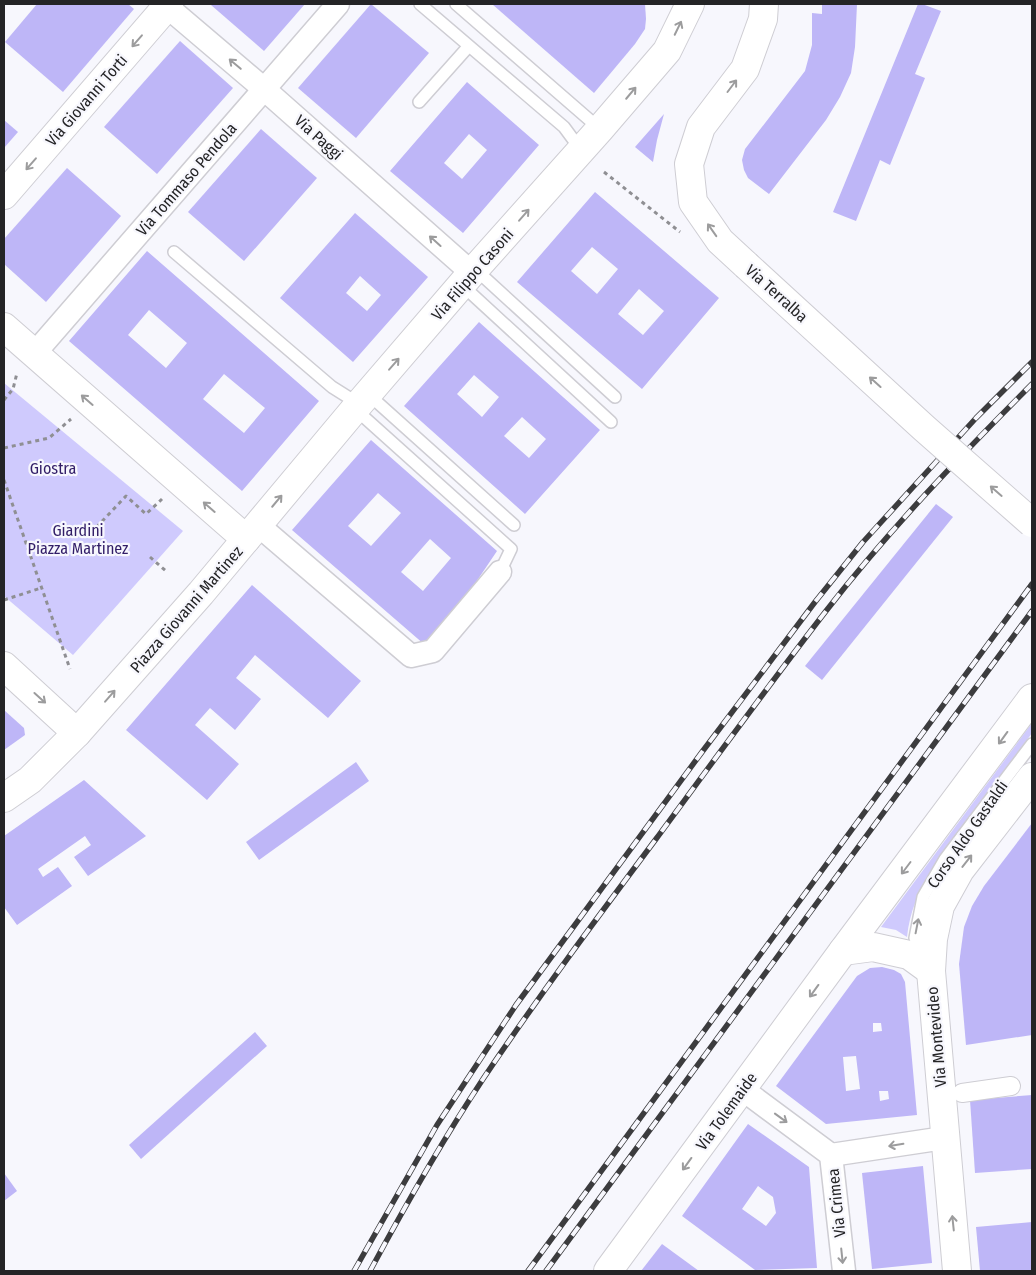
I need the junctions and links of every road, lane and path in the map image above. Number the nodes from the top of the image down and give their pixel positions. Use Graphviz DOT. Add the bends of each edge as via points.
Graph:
graph roads {
  1 [pos="338,4"];
  2 [pos="420,4"];
  3 [pos="456,4"];
  4 [pos="690,4"];
  5 [pos="764,4"];
  6 [pos="166,5"];
  7 [pos="468,46"];
  8 [pos="264,88"];
  9 [pos="419,102"];
  10 [pos="600,129"];
  11 [pos="581,150"];
  12 [pos="604,172"];
  13 [pos="4,195"];
  14 [pos="684,235"];
  15 [pos="174,252"];
  16 [pos="470,276"];
  17 [pos="4,327"];
  18 [pos="26,363"];
  19 [pos="615,397"];
  20 [pos="4,400"];
  21 [pos="360,402"];
  22 [pos="71,418"];
  23 [pos="611,422"];
  24 [pos="4,448"];
  25 [pos="4,480"];
  26 [pos="180,481"];
  27 [pos="1032,523"];
  28 [pos="514,525"];
  29 [pos="252,532"];
  30 [pos="90,534"];
  31 [pos="150,556"];
  32 [pos="167,572"];
  33 [pos="500,572"];
  34 [pos="41,588"];
  35 [pos="4,600"];
  36 [pos="4,666"];
  37 [pos="70,669"];
  38 [pos="1032,698"];
  39 [pos="77,733"];
  40 [pos="1032,744"];
  41 [pos="1032,777"];
  42 [pos="4,798"];
  43 [pos="843,952"];
  44 [pos="931,971"];
  45 [pos="1011,1086"];
  46 [pos="742,1089"];
  47 [pos="962,1093"];
  48 [pos="944,1138"];
  49 [pos="831,1155"];
  50 [pos="608,1271"];
  51 [pos="844,1271"];
  52 [pos="957,1271"];
  1 -- 8 [label="street, Via Tommaso Pendola"];
  2 -- 7 [label="lane"];
  3 -- 10 [label="lane"];
  10 -- 4 [label="street, Via Filippo Casoni, one-way" via="667,51"];
  27 -- 5 [label="street, Via Terralba, one-way, bridge" via="720,241 693,202 689,164 701,127 745,69 764,19"];
  8 -- 6 [label="street, Via Paggi, one-way"];
  6 -- 13 [label="street, Via Giovanni Torti, one-way"];
  7 -- 9 [label="lane"];
  7 -- 11 [label="lane" via="564,127"];
  16 -- 8 [label="street, Via Paggi, one-way"];
  8 -- 18 [label="street, Via Tommaso Pendola"];
  10 -- 11 [label="street, Via Filippo Casoni"];
  16 -- 11 [label="street, Via Filippo Casoni, one-way"];
  12 -- 14 [label="path"];
  15 -- 21 [label="lane" via="332,387"];
  16 -- 19 [label="lane"];
  21 -- 16 [label="street, Via Filippo Casoni, one-way"];
  16 -- 23 [label="lane"];
  17 -- 18 [label="street, Piazza Giovanni Martinez"];
  18 -- 20 [label="path"];
  26 -- 18 [label="street, Piazza Giovanni Martinez, one-way"];
  21 -- 28 [label="lane"];
  29 -- 21 [label="street, Via Filippo Casoni, one-way"];
  21 -- 33 [label="lane" via="510,549"];
  22 -- 24 [label="path" via="49,438"];
  25 -- 34 [label="path"];
  29 -- 26 [label="street, Piazza Giovanni Martinez, one-way"];
  26 -- 30 [label="path" via="146,514 126,496"];
  29 -- 33 [label="street, Piazza Giovanni Martinez" via="411,656 433,651"];
  39 -- 29 [label="street, Piazza Giovanni Martinez, one-way"];
  31 -- 32 [label="path"];
  34 -- 35 [label="path"];
  34 -- 37 [label="path"];
  36 -- 39 [label="street, one-way"];
  38 -- 43 [label="street, Corso Aldo Gastaldi, one-way"];
  39 -- 42 [label="street, Piazza Giovanni Martinez" via="30,780"];
  44 -- 40 [label="lane, Corso Aldo Gastaldi, one-way" via="915,938 923,897 945,859"];
  44 -- 41 [label="street, Corso Aldo Gastaldi, one-way" via="940,906 960,870"];
  43 -- 44 [label="street, Via Montevideo" via="873,947 909,955"];
  43 -- 46 [label="street, Via Tolemaide, one-way"];
  44 -- 48 [label="street, Via Montevideo"];
  45 -- 47 [label="street, Via Montevideo"];
  46 -- 49 [label="street, Via Crimea, one-way"];
  46 -- 50 [label="street, Via Tolemaide, one-way"];
  48 -- 49 [label="street, one-way"];
  52 -- 48 [label="street, Via Montevideo, one-way"];
  49 -- 51 [label="street, Via Crimea, one-way"];
}
